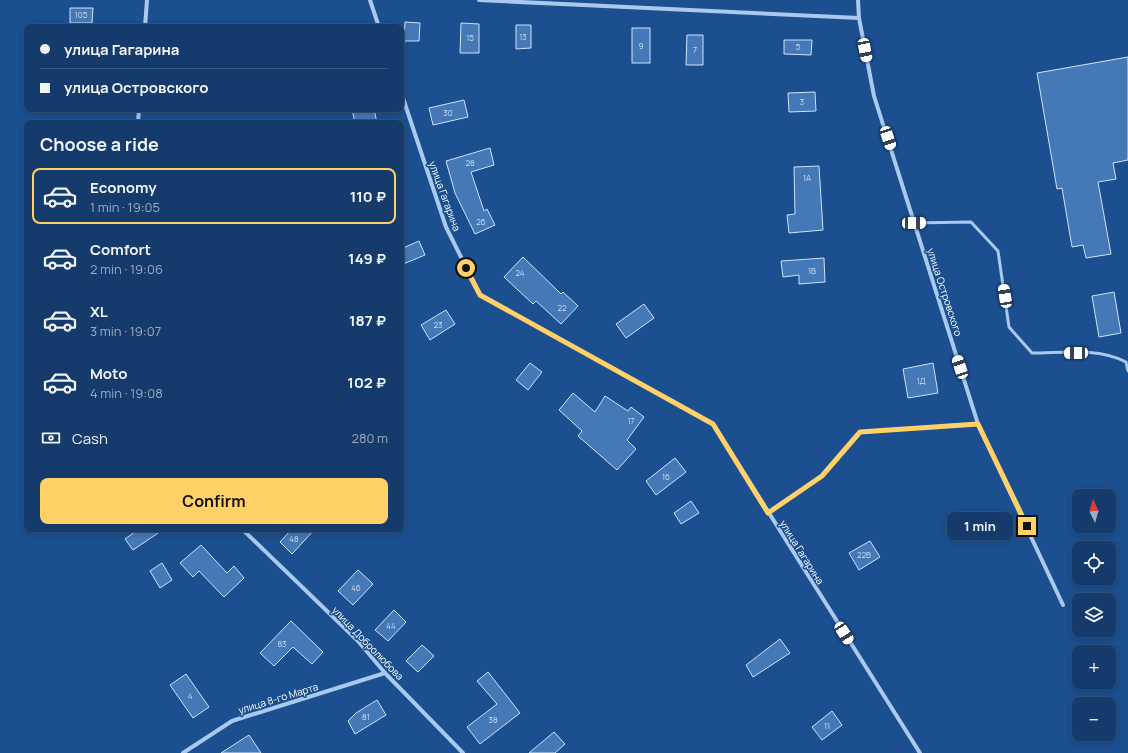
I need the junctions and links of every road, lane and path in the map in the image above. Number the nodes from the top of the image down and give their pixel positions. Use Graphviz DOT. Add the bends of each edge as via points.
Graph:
graph roads {
  1 [pos="147,0"];
  2 [pos="370,0"];
  3 [pos="479,0"];
  4 [pos="858,0"];
  5 [pos="859,18"];
  6 [pos="145,24"];
  7 [pos="378,24"];
  8 [pos="404,101"];
  9 [pos="914,223"];
  10 [pos="1128,371"];
  11 [pos="978,424"];
  12 [pos="768,513"];
  13 [pos="245,532"];
  14 [pos="1063,605"];
  15 [pos="385,673"];
  16 [pos="183,753"];
  17 [pos="463,753"];
  18 [pos="920,753"];
  1 -- 6 [label="street"];
  2 -- 7 [label="street"];
  3 -- 5 [label="street"];
  4 -- 5 [label="street, улица Островского"];
  5 -- 9 [label="street, улица Островского" via="874,96"];
  8 -- 12 [label="street, улица Гагарина" via="446,227 480,295 713,424"];
  9 -- 10 [label="lane" via="971,222 998,251 1009,327 1032,353 1091,353 1114,356 1126,362"];
  9 -- 11 [label="street, улица Островского"];
  11 -- 12 [label="lane" via="860,432 822,476"];
  11 -- 14 [label="street, улица Островского"];
  12 -- 18 [label="street, улица Гагарина"];
  13 -- 15 [label="street, улица Добролюбова" via="358,641"];
  15 -- 16 [label="street, улица 8-го Марта" via="232,721"];
  15 -- 17 [label="street, улица Добролюбова"];
}
